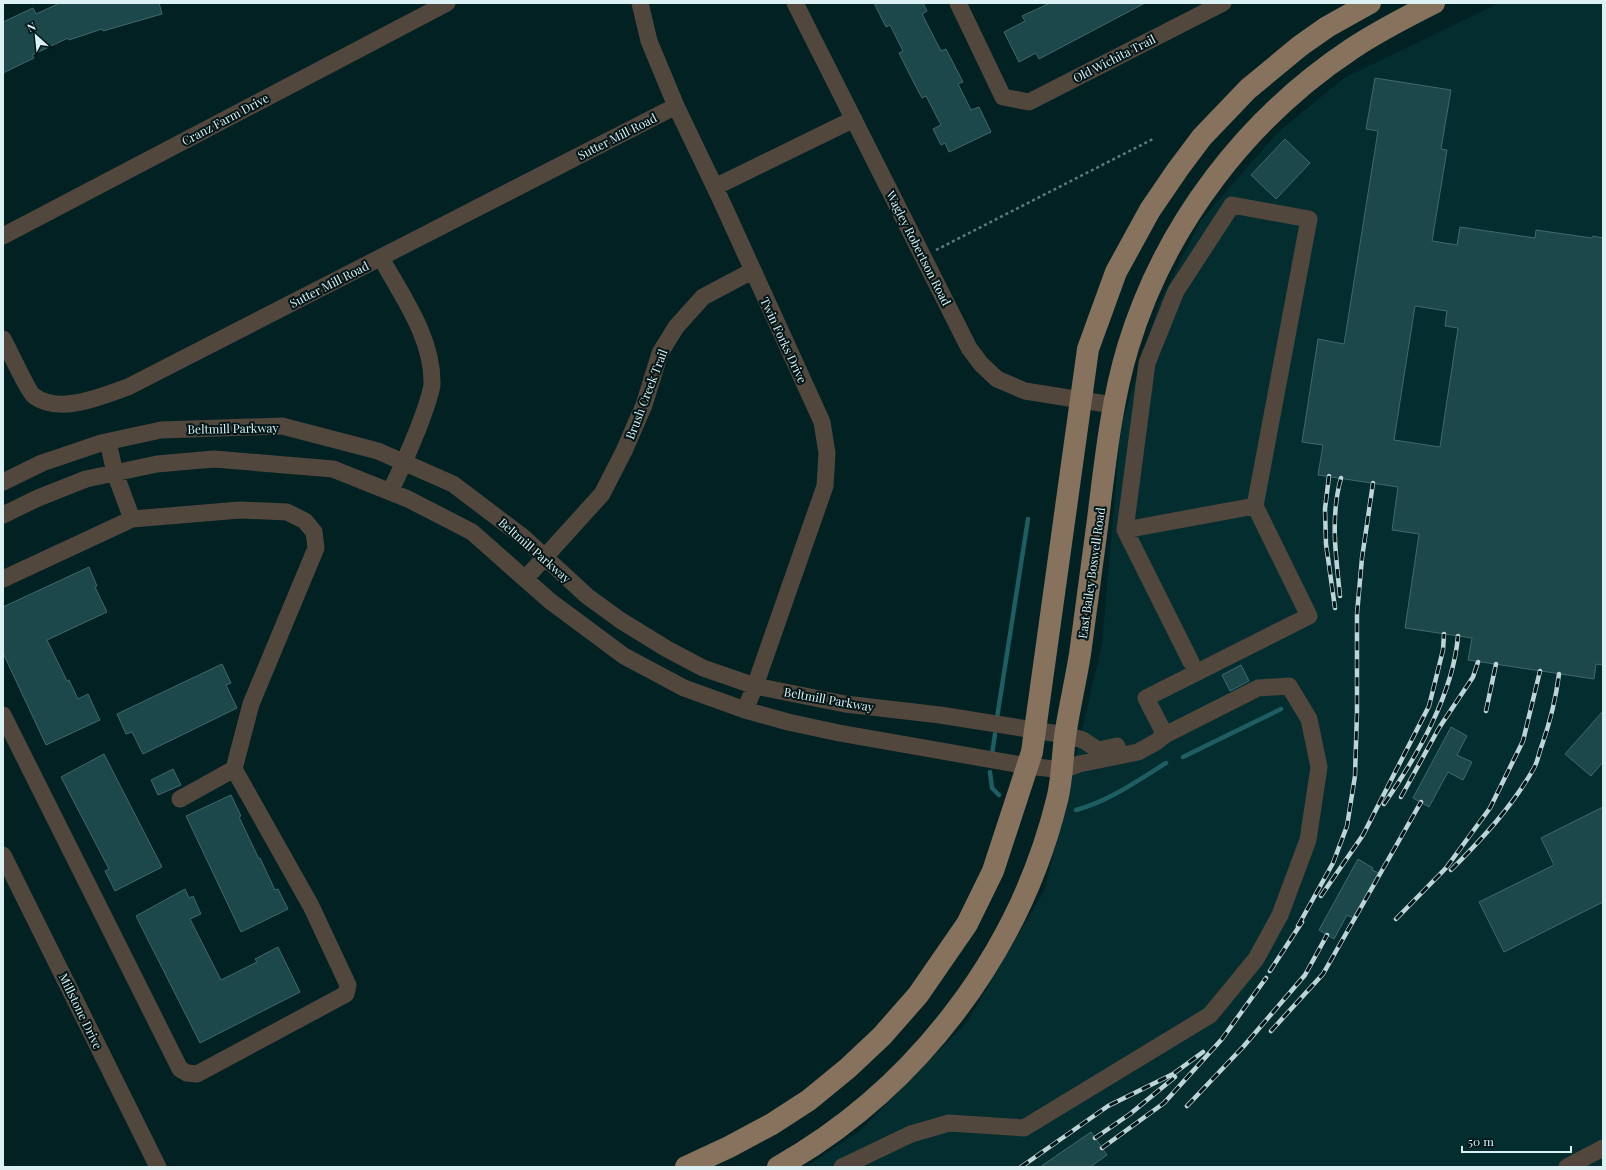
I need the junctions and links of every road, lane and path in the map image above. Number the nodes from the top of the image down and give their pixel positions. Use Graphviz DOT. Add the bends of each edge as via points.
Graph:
graph roads {
  1 [pos="447,3"];
  2 [pos="640,3"];
  3 [pos="795,3"];
  4 [pos="958,3"];
  5 [pos="1223,3"];
  6 [pos="1370,3"];
  7 [pos="1434,3"];
  8 [pos="676,106"];
  9 [pos="854,119"];
  10 [pos="1153,139"];
  11 [pos="715,187"];
  12 [pos="3,236"];
  13 [pos="923,256"];
  14 [pos="381,258"];
  15 [pos="752,271"];
  16 [pos="3,339"];
  17 [pos="1081,399"];
  18 [pos="1113,404"];
  19 [pos="108,442"];
  20 [pos="404,463"];
  21 [pos="115,473"];
  22 [pos="3,482"];
  23 [pos="390,492"];
  24 [pos="1255,506"];
  25 [pos="3,515"];
  26 [pos="132,519"];
  27 [pos="1125,530"];
  28 [pos="545,557"];
  29 [pos="3,579"];
  30 [pos="525,579"];
  31 [pos="1192,662"];
  32 [pos="755,686"];
  33 [pos="745,710"];
  34 [pos="3,715"];
  35 [pos="1036,731"];
  36 [pos="1065,735"];
  37 [pos="1165,735"];
  38 [pos="1028,766"];
  39 [pos="234,769"];
  40 [pos="1063,770"];
  41 [pos="180,799"];
  42 [pos="3,855"];
  43 [pos="1603,1148"];
  44 [pos="714,1154"];
  45 [pos="158,1167"];
  46 [pos="686,1167"];
  47 [pos="694,1167"];
  48 [pos="778,1167"];
  49 [pos="842,1167"];
  50 [pos="1567,1167"];
  1 -- 12 [label="street, Cranz Farm Drive"];
  2 -- 8 [label="street, Twin Forks Drive" via="649,41"];
  3 -- 9 [label="street, Wagley Robertson Road"];
  4 -- 5 [label="street, Old Wichita Trail" via="1003,97 1029,102"];
  6 -- 17 [label="main road" via="1327,27 1273,66 1202,137 1178,169 1150,210 1116,272 1088,349"];
  7 -- 18 [label="main road, East Bailey Boswell Road" via="1374,34 1300,87 1254,131 1216,176 1177,235 1150,289 1128,346"];
  8 -- 11 [label="street, Twin Forks Drive"];
  8 -- 14 [label="street, Sutter Mill Road"];
  9 -- 11 [label="street"];
  9 -- 13 [label="street, Wagley Robertson Road"];
  10 -- 13 [label="path"];
  11 -- 15 [label="street, Twin Forks Drive"];
  13 -- 17 [label="street, Wagley Robertson Road" via="969,348 997,379 1025,391"];
  14 -- 16 [label="street, Sutter Mill Road" via="128,387 92,400 54,405 33,396"];
  14 -- 20 [label="street" via="419,327 431,360 433,385"];
  15 -- 28 [label="street, Brush Creek Trail" via="704,297 676,327 660,353 644,405 602,494"];
  15 -- 32 [label="street, Twin Forks Drive" via="822,422 828,454 825,486"];
  17 -- 18 [label="street, Wagley Robertson Road"];
  17 -- 35 [label="main road"];
  18 -- 36 [label="main road, East Bailey Boswell Road" via="1080,656"];
  19 -- 20 [label="street, Beltmill Parkway" via="161,430 282,426 378,451"];
  19 -- 21 [label="street"];
  19 -- 22 [label="street, Beltmill Parkway" via="42,462"];
  20 -- 23 [label="street"];
  20 -- 28 [label="street, Beltmill Parkway" via="453,484 523,536"];
  21 -- 23 [label="street" via="157,464 214,459 333,469"];
  21 -- 25 [label="street" via="86,479"];
  21 -- 26 [label="street"];
  23 -- 30 [label="street" via="472,532"];
  24 -- 27 [label="street"];
  24 -- 27 [label="street" via="1309,219 1232,205 1176,291 1147,363"];
  24 -- 37 [label="street" via="1309,616 1146,698"];
  26 -- 29 [label="street"];
  26 -- 39 [label="street" via="240,510 287,512 305,521 314,532 316,548 251,704"];
  27 -- 31 [label="street"];
  28 -- 30 [label="street, Brush Creek Trail"];
  28 -- 32 [label="street, Beltmill Parkway" via="587,596 667,649 703,668"];
  30 -- 33 [label="street" via="550,601 624,656 684,688"];
  32 -- 33 [label="street, Twin Forks Drive"];
  32 -- 35 [label="street, Beltmill Parkway" via="845,704 940,715"];
  33 -- 38 [label="street" via="839,733"];
  34 -- 39 [label="street" via="180,1069 187,1073 197,1074 336,1000 346,994 348,985 311,906"];
  35 -- 36 [label="street, Beltmill Parkway"];
  35 -- 38 [label="main road"];
  36 -- 37 [label="street, Beltmill Parkway" via="1083,740 1098,750 1134,745 1153,736"];
  36 -- 40 [label="main road, East Bailey Boswell Road"];
  37 -- 40 [label="street" via="1138,752 1079,764"];
  37 -- 49 [label="street" via="1258,688 1289,686 1309,719 1319,767 1308,840 1280,915 1256,959 1210,1015 1024,1128 949,1123 911,1134"];
  38 -- 40 [label="street"];
  38 -- 44 [label="main road" via="993,872 967,924 918,995 882,1036 820,1091 772,1124"];
  39 -- 41 [label="street"];
  40 -- 48 [label="main road, East Bailey Boswell Road" via="1050,826 1029,885 1002,941 967,996 925,1049 877,1097 824,1138"];
  42 -- 45 [label="street, Millstone Drive"];
  43 -- 50 [label="street"];
  44 -- 46 [label="main road"];
  44 -- 47 [label="main road"];
}
